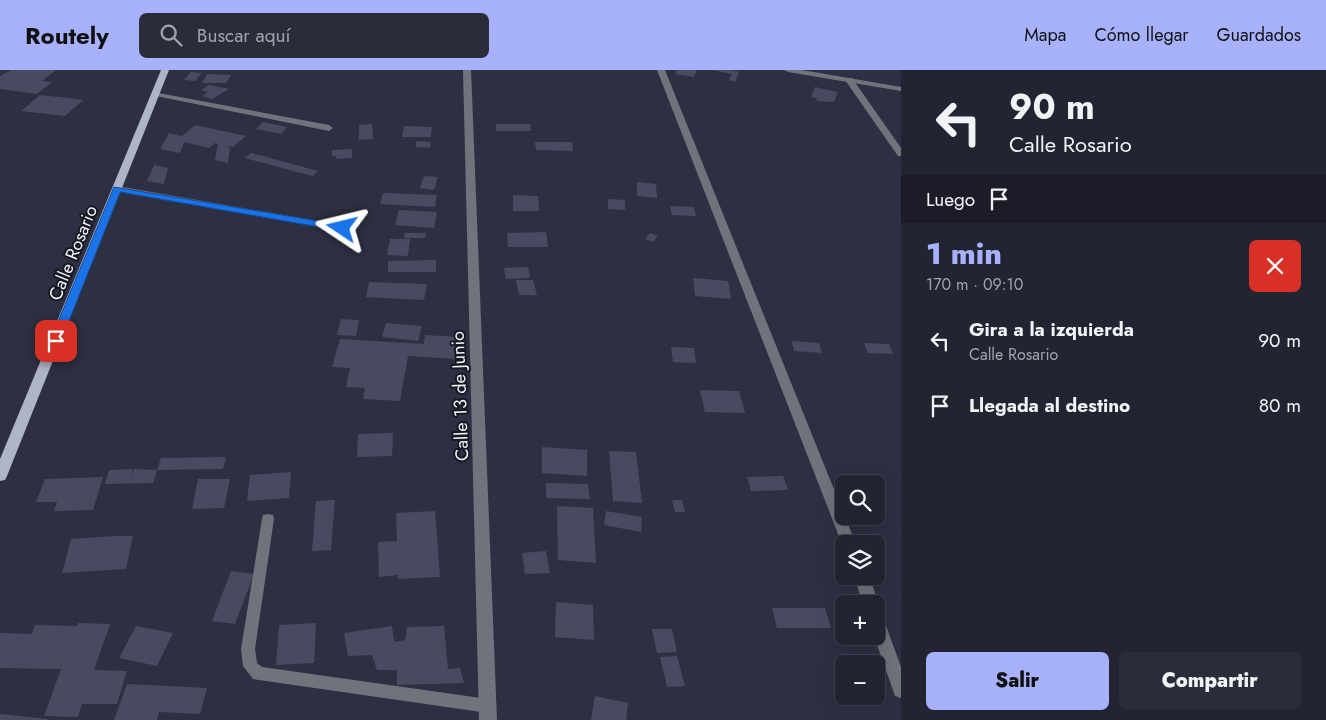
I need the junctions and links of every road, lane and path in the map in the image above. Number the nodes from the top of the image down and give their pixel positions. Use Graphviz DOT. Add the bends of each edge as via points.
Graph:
graph roads {
  1 [pos="165,70"];
  2 [pos="467,70"];
  3 [pos="661,70"];
  4 [pos="788,70"];
  5 [pos="849,80"];
  6 [pos="901,89"];
  7 [pos="156,94"];
  8 [pos="329,128"];
  9 [pos="901,154"];
  10 [pos="117,189"];
  11 [pos="342,228"];
  12 [pos="0,476"];
  13 [pos="268,519"];
  14 [pos="845,535"];
  15 [pos="885,645"];
  16 [pos="901,690"];
  17 [pos="488,713"];
  1 -- 7 [label="main road, Calle Rosario"];
  2 -- 17 [label="street, Calle 13 de Junio"];
  3 -- 14 [label="street"];
  4 -- 5 [label="street"];
  5 -- 6 [label="street"];
  5 -- 9 [label="lane"];
  7 -- 8 [label="street"];
  7 -- 10 [label="main road, Calle Rosario"];
  10 -- 11 [label="lane"];
  10 -- 12 [label="main road, Calle Rosario"];
  13 -- 17 [label="lane" via="248,649 250,666 258,674"];
  15 -- 16 [label="street"];
}
